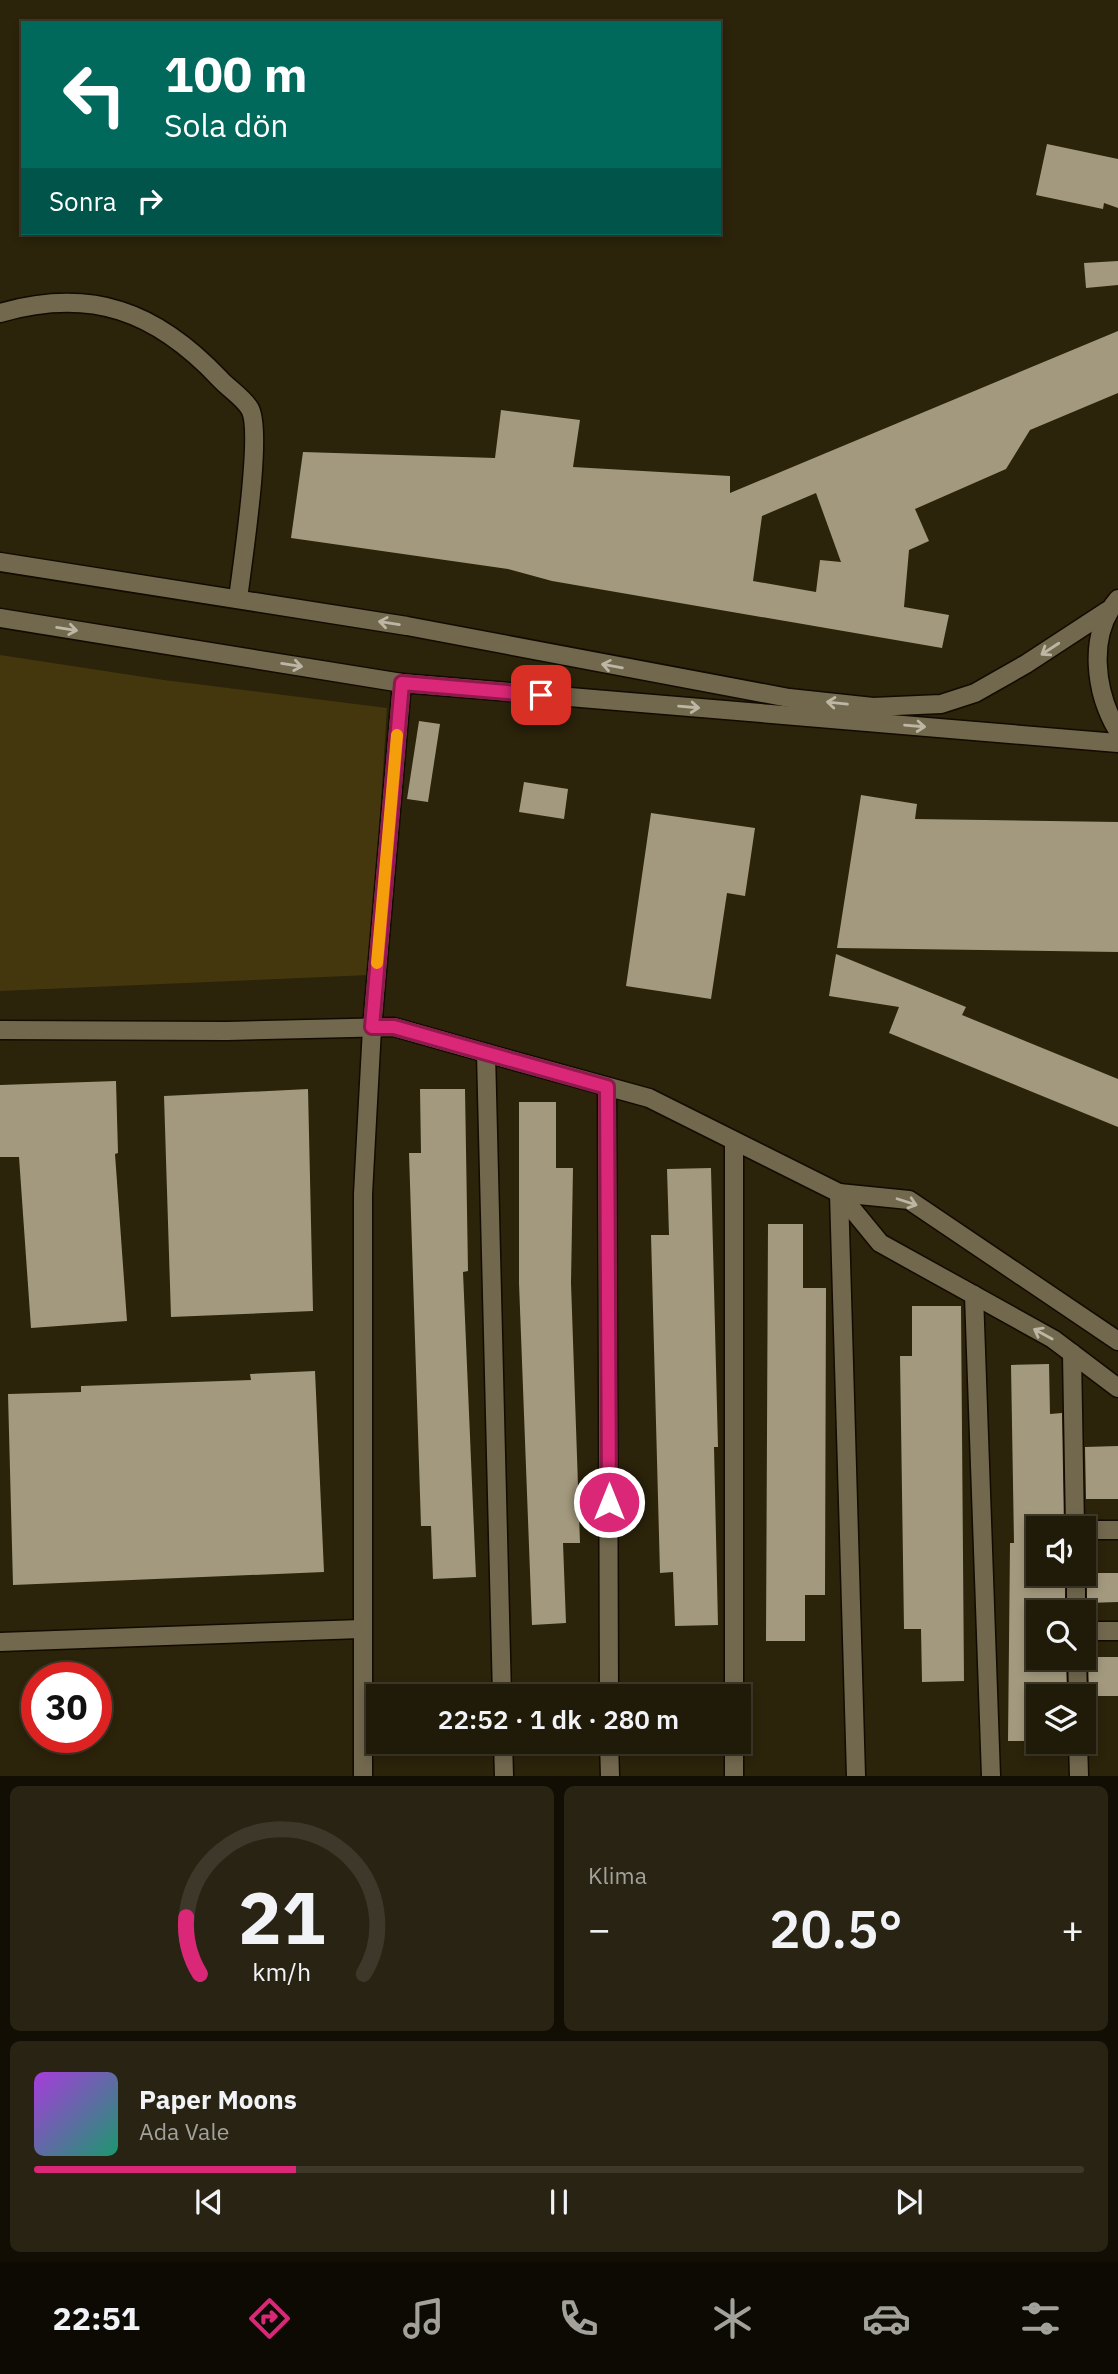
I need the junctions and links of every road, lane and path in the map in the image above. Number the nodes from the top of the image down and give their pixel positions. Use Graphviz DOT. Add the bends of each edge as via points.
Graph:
graph roads {
  1 [pos="0,313"];
  2 [pos="0,562"];
  3 [pos="238,599"];
  4 [pos="1113,605"];
  5 [pos="0,618"];
  6 [pos="402,683"];
  7 [pos="1118,732"];
  8 [pos="1118,743"];
  9 [pos="372,1027"];
  10 [pos="0,1030"];
  11 [pos="486,1052"];
  12 [pos="607,1087"];
  13 [pos="734,1141"];
  14 [pos="839,1193"];
  15 [pos="974,1295"];
  16 [pos="1118,1341"];
  17 [pos="1072,1353"];
  18 [pos="1118,1388"];
  19 [pos="1075,1516"];
  20 [pos="1096,1530"];
  21 [pos="1118,1530"];
  22 [pos="361,1629"];
  23 [pos="1096,1631"];
  24 [pos="1118,1631"];
  25 [pos="0,1642"];
  26 [pos="502,1684"];
  27 [pos="609,1684"];
  28 [pos="734,1684"];
  29 [pos="503,1754"];
  30 [pos="610,1754"];
  31 [pos="734,1754"];
  32 [pos="1079,1754"];
  33 [pos="363,1776"];
  34 [pos="504,1776"];
  35 [pos="610,1776"];
  36 [pos="734,1776"];
  37 [pos="856,1776"];
  38 [pos="991,1776"];
  39 [pos="1079,1776"];
  1 -- 3 [label="street" via="66,301 100,305 144,320 189,347 250,409 255,450"];
  2 -- 3 [label="street"];
  4 -- 3 [label="street, one-way" via="975,693 941,704 873,707 789,698"];
  4 -- 7 [label="street" via="1097,671 1103,705"];
  5 -- 6 [label="street, one-way"];
  6 -- 8 [label="street, one-way"];
  6 -- 9 [label="street"];
  9 -- 10 [label="street"];
  9 -- 11 [label="street" via="394,1027"];
  9 -- 22 [label="street" via="363,1194"];
  11 -- 12 [label="street"];
  11 -- 26 [label="street"];
  12 -- 13 [label="street" via="649,1098"];
  12 -- 27 [label="street"];
  13 -- 14 [label="street"];
  13 -- 28 [label="street"];
  14 -- 15 [label="street" via="880,1242"];
  14 -- 16 [label="street, one-way" via="909,1200"];
  14 -- 37 [label="street"];
  17 -- 15 [label="street, one-way"];
  15 -- 38 [label="street"];
  17 -- 18 [label="street"];
  17 -- 19 [label="street"];
  20 -- 21 [label="street"];
  22 -- 25 [label="street"];
  22 -- 33 [label="street"];
  23 -- 24 [label="street"];
  29 -- 34 [label="street"];
  30 -- 35 [label="street"];
  31 -- 36 [label="street"];
  32 -- 39 [label="street"];
}
